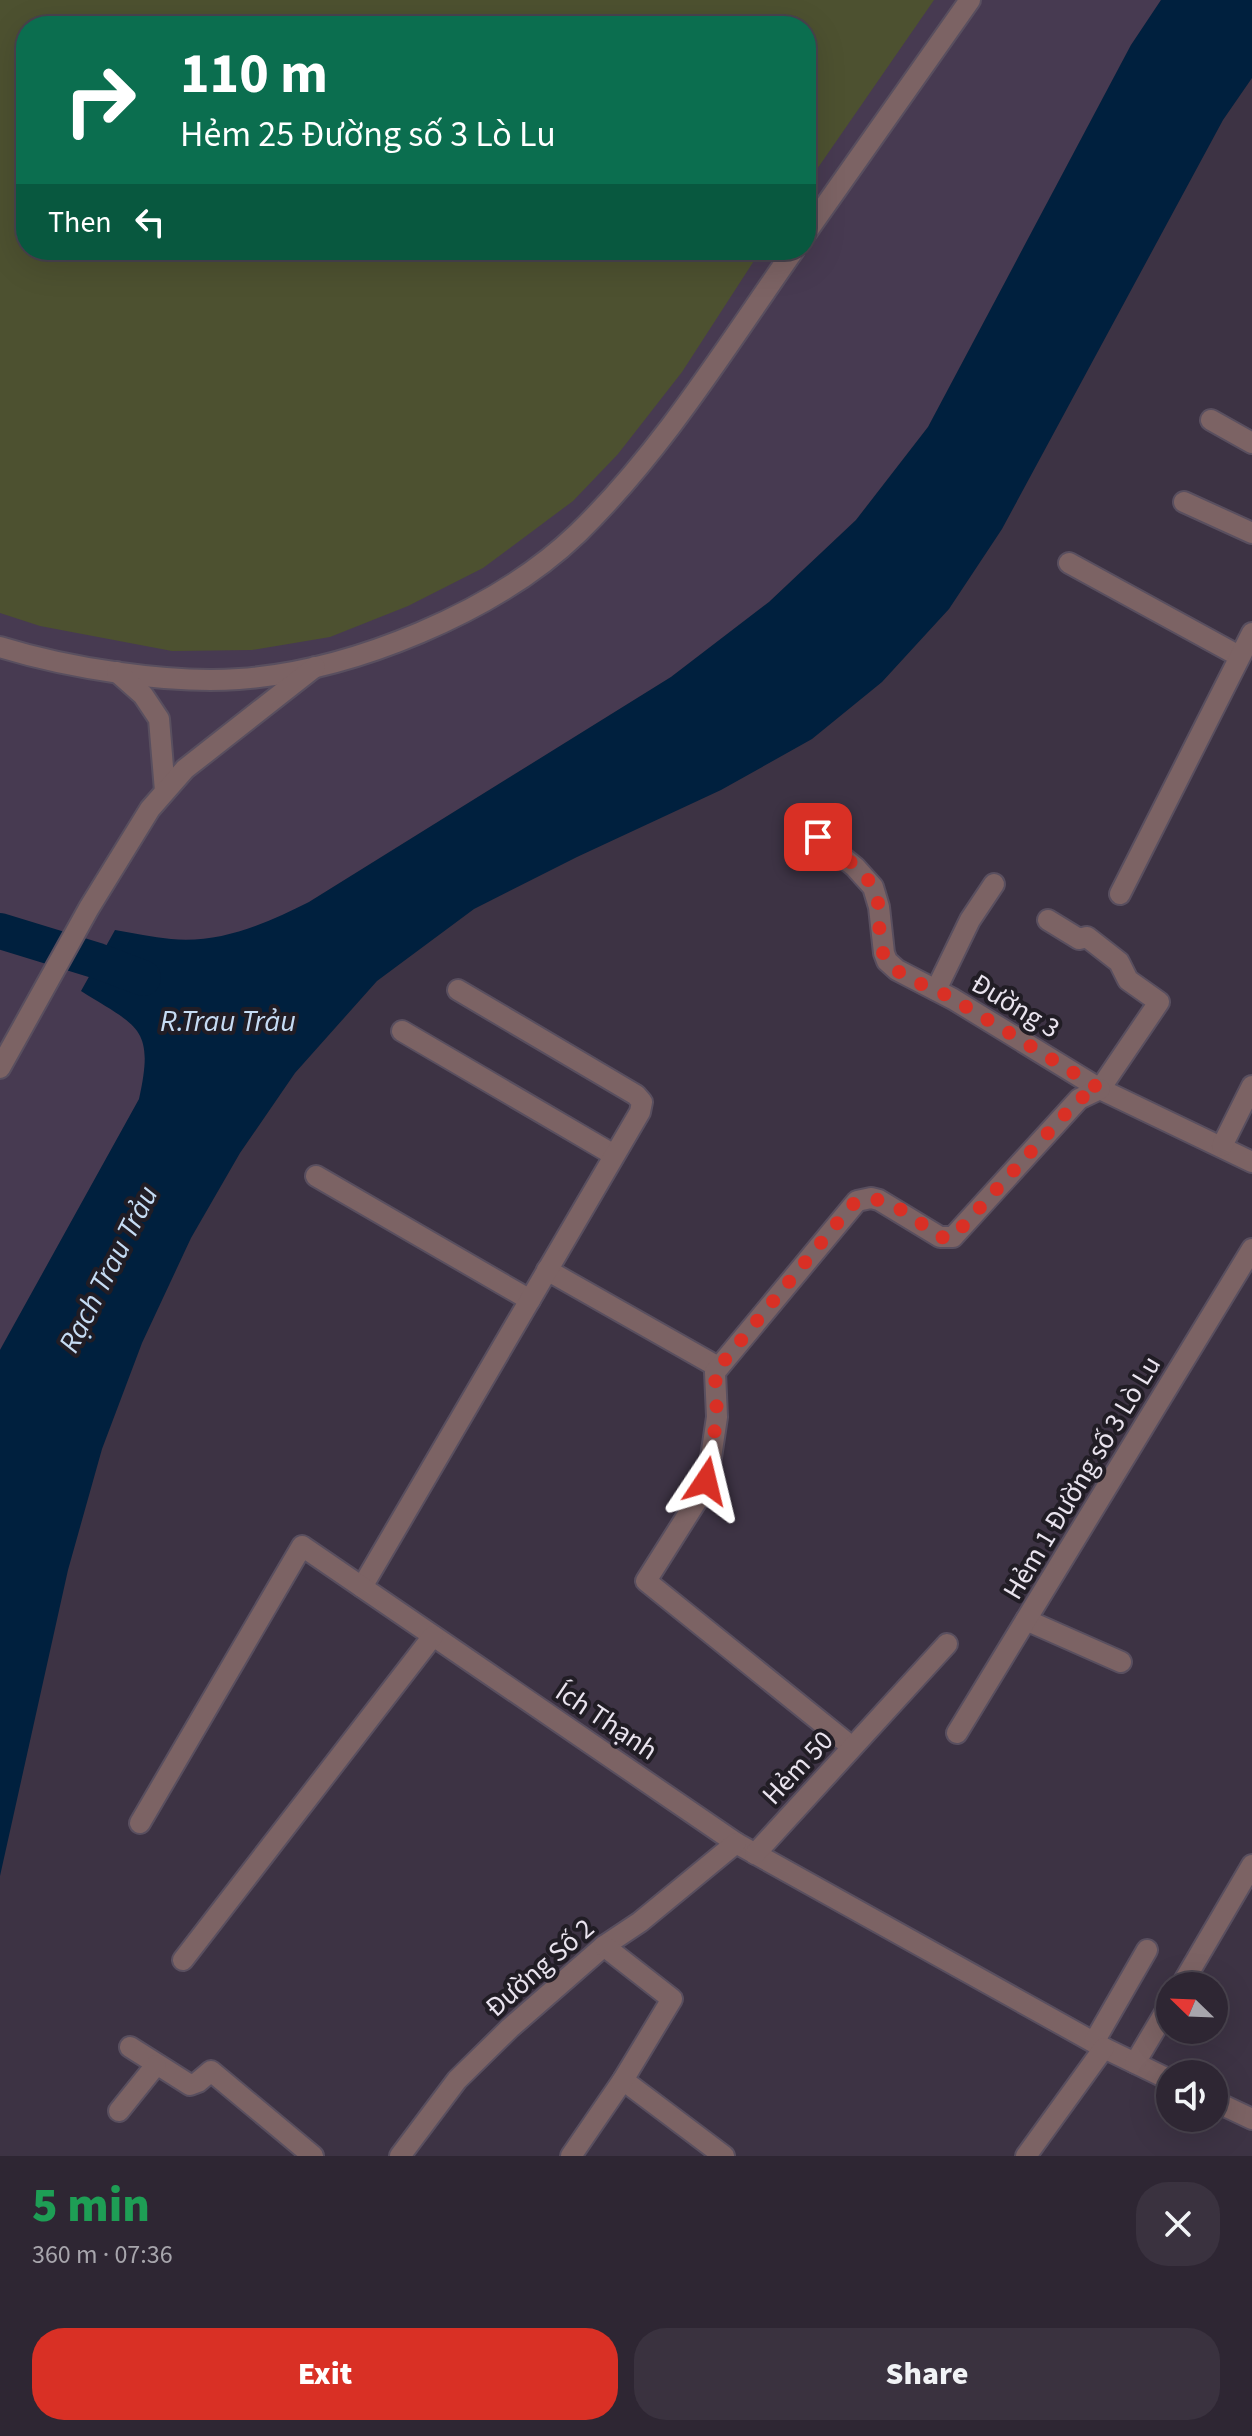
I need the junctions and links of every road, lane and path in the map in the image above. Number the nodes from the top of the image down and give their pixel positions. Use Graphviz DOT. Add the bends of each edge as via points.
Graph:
graph roads {
  1 [pos="970,0"];
  2 [pos="816,219"];
  3 [pos="787,260"];
  4 [pos="1211,420"];
  5 [pos="1252,443"];
  6 [pos="1184,502"];
  7 [pos="1252,533"];
  8 [pos="1069,563"];
  9 [pos="1252,633"];
  10 [pos="0,647"];
  11 [pos="1239,656"];
  12 [pos="318,665"];
  13 [pos="117,672"];
  14 [pos="165,791"];
  15 [pos="799,822"];
  16 [pos="994,884"];
  17 [pos="1120,894"];
  18 [pos="1048,920"];
  19 [pos="458,990"];
  20 [pos="936,990"];
  21 [pos="402,1031"];
  22 [pos="0,1068"];
  23 [pos="1252,1086"];
  24 [pos="1100,1089"];
  25 [pos="1222,1146"];
  26 [pos="614,1155"];
  27 [pos="1252,1162"];
  28 [pos="316,1176"];
  29 [pos="1252,1249"];
  30 [pos="547,1270"];
  31 [pos="530,1300"];
  32 [pos="718,1367"];
  33 [pos="362,1587"];
  34 [pos="1026,1620"];
  35 [pos="433,1636"];
  36 [pos="947,1644"];
  37 [pos="1121,1662"];
  38 [pos="957,1733"];
  39 [pos="852,1747"];
  40 [pos="140,1823"];
  41 [pos="736,1843"];
  42 [pos="755,1854"];
  43 [pos="1252,1865"];
  44 [pos="604,1946"];
  45 [pos="1147,1950"];
  46 [pos="183,1960"];
  47 [pos="1189,1972"];
  48 [pos="1156,2028"];
  49 [pos="1099,2045"];
  50 [pos="130,2047"];
  51 [pos="1135,2063"];
  52 [pos="156,2065"];
  53 [pos="1156,2073"];
  54 [pos="623,2080"];
  55 [pos="1228,2108"];
  56 [pos="119,2111"];
  57 [pos="1252,2119"];
  58 [pos="313,2156"];
  59 [pos="400,2156"];
  60 [pos="571,2156"];
  61 [pos="724,2156"];
  62 [pos="1026,2156"];
  1 -- 2 [label="street"];
  3 -- 12 [label="street" via="654,450 576,534 531,571 418,635"];
  4 -- 5 [label="street"];
  6 -- 7 [label="street"];
  8 -- 11 [label="street"];
  9 -- 11 [label="street"];
  10 -- 13 [label="street"];
  11 -- 17 [label="street"];
  12 -- 13 [label="street" via="239,679"];
  12 -- 14 [label="street" via="185,769"];
  13 -- 14 [label="street" via="143,695 159,719"];
  14 -- 22 [label="street" via="89,908"];
  15 -- 20 [label="street, Đường 3" via="873,887 887,961"];
  16 -- 20 [label="street" via="964,930"];
  18 -- 24 [label="street" via="1079,939 1087,937 1119,962 1128,980 1159,1002"];
  19 -- 26 [label="street" via="641,1099 640,1112"];
  20 -- 24 [label="street, Đường 3"];
  21 -- 26 [label="street"];
  23 -- 25 [label="street"];
  24 -- 25 [label="street, Đường 3"];
  24 -- 32 [label="street" via="1079,1099 953,1237 936,1234 879,1200 857,1201"];
  25 -- 27 [label="street, Đường 3"];
  26 -- 30 [label="street"];
  28 -- 31 [label="street"];
  29 -- 34 [label="street, Hẻm 1 Đường số 3 Lò Lu"];
  30 -- 31 [label="street"];
  30 -- 32 [label="street"];
  31 -- 33 [label="street"];
  32 -- 39 [label="street" via="717,1417 706,1481 646,1581"];
  33 -- 35 [label="street, Ích Thạnh"];
  33 -- 40 [label="street, Ích Thạnh" via="302,1546"];
  34 -- 37 [label="street"];
  34 -- 38 [label="street, Hẻm 1 Đường số 3 Lò Lu"];
  35 -- 41 [label="street, Ích Thạnh"];
  35 -- 46 [label="street"];
  36 -- 39 [label="street, Hẻm 50"];
  39 -- 42 [label="street, Hẻm 50"];
  41 -- 42 [label="street, Ích Thạnh"];
  41 -- 44 [label="street, Đường Số 2"];
  42 -- 49 [label="street, Ích Thạnh"];
  43 -- 47 [label="street"];
  44 -- 54 [label="street" via="672,1999"];
  44 -- 59 [label="street, Đường Số 2" via="457,2080"];
  45 -- 49 [label="street"];
  48 -- 51 [label="street"];
  49 -- 51 [label="street, Ích Thạnh"];
  49 -- 62 [label="street"];
  50 -- 52 [label="street"];
  51 -- 53 [label="street, Ích Thạnh"];
  52 -- 56 [label="street"];
  52 -- 58 [label="street" via="190,2085 211,2071"];
  54 -- 60 [label="street"];
  54 -- 61 [label="street"];
  55 -- 57 [label="street"];
}
